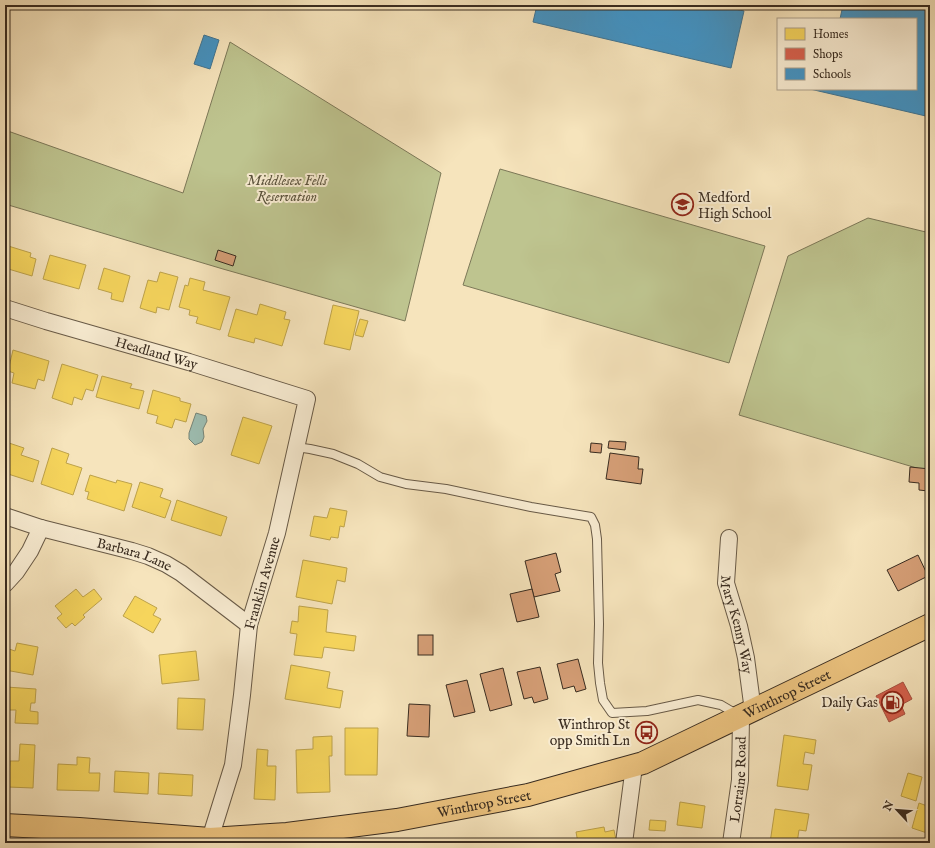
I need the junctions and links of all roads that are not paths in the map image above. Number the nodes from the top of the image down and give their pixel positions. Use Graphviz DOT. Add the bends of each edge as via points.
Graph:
graph roads {
  1 [pos="5,308"];
  2 [pos="307,399"];
  3 [pos="296,447"];
  4 [pos="5,516"];
  5 [pos="41,528"];
  6 [pos="728,538"];
  7 [pos="5,584"];
  8 [pos="248,625"];
  9 [pos="930,625"];
  10 [pos="747,714"];
  11 [pos="634,766"];
  12 [pos="5,825"];
  13 [pos="210,841"];
  14 [pos="624,843"];
  15 [pos="731,843"];
  1 -- 2 [label="street, Headland Way"];
  2 -- 3 [label="street, Franklin Avenue"];
  3 -- 8 [label="street, Franklin Avenue" via="277,533"];
  3 -- 10 [label="lane" via="333,454 358,464 380,477 406,484 446,489 591,517 596,524 597,539 598,670 603,700 612,713 647,711 698,700"];
  4 -- 5 [label="street, Barbara Lane"];
  5 -- 7 [label="street" via="30,551"];
  5 -- 8 [label="street, Barbara Lane" via="132,551 166,564"];
  6 -- 10 [label="street, Mary Kenny Way" via="726,583 746,658"];
  8 -- 13 [label="street, Franklin Avenue" via="233,765"];
  9 -- 10 [label="main road, Winthrop Street"];
  10 -- 11 [label="main road, Winthrop Street"];
  10 -- 15 [label="street, Lorraine Road"];
  11 -- 13 [label="main road, Winthrop Street" via="528,795 397,820"];
  11 -- 14 [label="street"];
  12 -- 13 [label="main road, Winthrop Street"];
}
